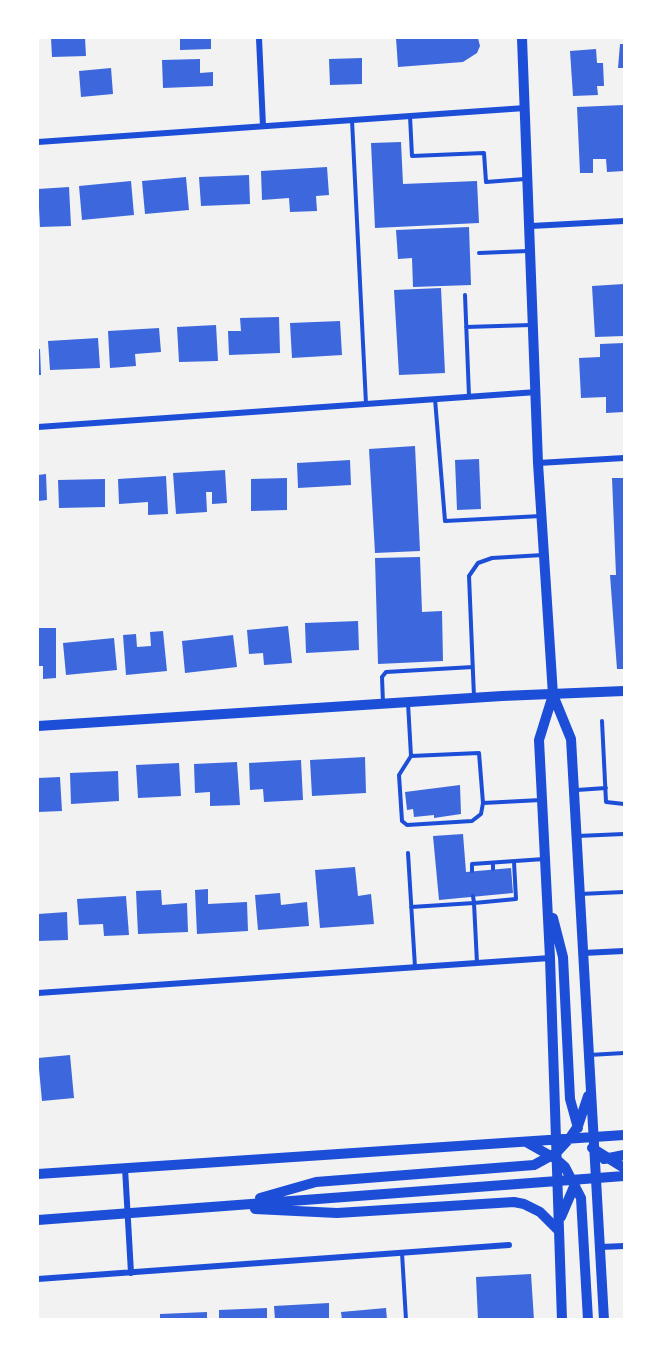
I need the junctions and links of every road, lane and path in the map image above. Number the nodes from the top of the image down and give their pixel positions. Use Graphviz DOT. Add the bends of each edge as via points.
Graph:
graph roads {
  1 [pos="259,38"];
  2 [pos="522,38"];
  3 [pos="525,108"];
  4 [pos="410,116"];
  5 [pos="352,120"];
  6 [pos="263,126"];
  7 [pos="38,142"];
  8 [pos="529,179"];
  9 [pos="624,221"];
  10 [pos="531,226"];
  11 [pos="532,251"];
  12 [pos="479,253"];
  13 [pos="465,295"];
  14 [pos="534,325"];
  15 [pos="466,327"];
  16 [pos="537,392"];
  17 [pos="469,397"];
  18 [pos="435,399"];
  19 [pos="366,404"];
  20 [pos="38,427"];
  21 [pos="624,458"];
  22 [pos="538,463"];
  23 [pos="542,516"];
  24 [pos="544,554"];
  25 [pos="473,667"];
  26 [pos="624,692"];
  27 [pos="553,695"];
  28 [pos="474,697"];
  29 [pos="408,702"];
  30 [pos="383,704"];
  31 [pos="602,721"];
  32 [pos="38,726"];
  33 [pos="411,756"];
  34 [pos="606,788"];
  35 [pos="574,790"];
  36 [pos="542,800"];
  37 [pos="483,802"];
  38 [pos="624,804"];
  39 [pos="624,834"];
  40 [pos="576,836"];
  41 [pos="408,853"];
  42 [pos="545,859"];
  43 [pos="514,862"];
  44 [pos="493,863"];
  45 [pos="493,869"];
  46 [pos="472,871"];
  47 [pos="624,892"];
  48 [pos="494,894"];
  49 [pos="579,894"];
  50 [pos="547,895"];
  51 [pos="473,896"];
  52 [pos="494,901"];
  53 [pos="474,903"];
  54 [pos="411,907"];
  55 [pos="624,951"];
  56 [pos="583,953"];
  57 [pos="550,958"];
  58 [pos="477,963"];
  59 [pos="415,968"];
  60 [pos="38,993"];
  61 [pos="624,1053"];
  62 [pos="589,1055"];
  63 [pos="591,1089"];
  64 [pos="578,1126"];
  65 [pos="624,1135"];
  66 [pos="588,1138"];
  67 [pos="570,1139"];
  68 [pos="556,1140"];
  69 [pos="525,1142"];
  70 [pos="594,1152"];
  71 [pos="624,1155"];
  72 [pos="555,1156"];
  73 [pos="607,1158"];
  74 [pos="596,1164"];
  75 [pos="125,1168"];
  76 [pos="624,1168"];
  77 [pos="67,1172"];
  78 [pos="38,1174"];
  79 [pos="624,1176"];
  80 [pos="597,1178"];
  81 [pos="38,1181"];
  82 [pos="557,1181"];
  83 [pos="575,1181"];
  84 [pos="225,1208"];
  85 [pos="127,1214"];
  86 [pos="38,1220"];
  87 [pos="558,1230"];
  88 [pos="509,1245"];
  89 [pos="624,1246"];
  90 [pos="601,1247"];
  91 [pos="402,1253"];
  92 [pos="130,1273"];
  93 [pos="38,1279"];
  94 [pos="406,1320"];
  95 [pos="562,1320"];
  96 [pos="588,1320"];
  97 [pos="604,1320"];
  1 -- 6 [label="street"];
  2 -- 3 [label="main road"];
  3 -- 4 [label="street"];
  3 -- 8 [label="main road"];
  4 -- 5 [label="street"];
  4 -- 8 [label="lane" via="412,156 484,153 486,182"];
  5 -- 6 [label="street"];
  5 -- 19 [label="lane"];
  6 -- 7 [label="street"];
  8 -- 10 [label="main road"];
  9 -- 10 [label="street"];
  10 -- 11 [label="main road"];
  11 -- 12 [label="lane"];
  11 -- 14 [label="main road"];
  13 -- 15 [label="lane"];
  14 -- 15 [label="lane"];
  14 -- 16 [label="main road"];
  15 -- 17 [label="lane"];
  16 -- 17 [label="street"];
  16 -- 22 [label="main road"];
  17 -- 18 [label="street"];
  18 -- 19 [label="street"];
  18 -- 23 [label="lane" via="445,521"];
  19 -- 20 [label="street"];
  21 -- 22 [label="street"];
  22 -- 23 [label="main road"];
  23 -- 24 [label="main road"];
  24 -- 25 [label="lane" via="492,558 478,563 469,576"];
  24 -- 27 [label="main road"];
  25 -- 28 [label="lane"];
  25 -- 30 [label="lane" via="386,672 382,677"];
  26 -- 27 [label="main road"];
  27 -- 28 [label="main road"];
  27 -- 35 [label="main road" via="571,739"];
  27 -- 36 [label="main road" via="539,740"];
  28 -- 29 [label="main road"];
  29 -- 30 [label="main road"];
  29 -- 33 [label="lane"];
  30 -- 32 [label="main road"];
  31 -- 34 [label="lane"];
  33 -- 37 [label="lane" via="479,753"];
  33 -- 37 [label="lane" via="399,775 402,821 406,825 472,820 481,814"];
  34 -- 35 [label="lane"];
  34 -- 38 [label="lane" via="608,804"];
  35 -- 40 [label="main road"];
  36 -- 37 [label="lane"];
  36 -- 42 [label="main road"];
  39 -- 40 [label="lane"];
  40 -- 49 [label="main road"];
  41 -- 54 [label="lane"];
  42 -- 43 [label="lane"];
  42 -- 50 [label="main road"];
  43 -- 44 [label="lane"];
  43 -- 52 [label="lane" via="516,899"];
  44 -- 45 [label="lane"];
  44 -- 46 [label="lane" via="472,864"];
  47 -- 49 [label="lane"];
  48 -- 52 [label="lane"];
  49 -- 56 [label="main road"];
  50 -- 57 [label="main road"];
  50 -- 64 [label="main road" via="563,957 570,1098"];
  51 -- 53 [label="lane"];
  52 -- 53 [label="lane"];
  53 -- 54 [label="lane"];
  53 -- 58 [label="lane"];
  54 -- 59 [label="lane"];
  55 -- 56 [label="street"];
  56 -- 62 [label="main road"];
  57 -- 58 [label="street"];
  57 -- 68 [label="main road"];
  58 -- 59 [label="street"];
  59 -- 60 [label="street"];
  61 -- 62 [label="lane"];
  62 -- 63 [label="main road"];
  63 -- 64 [label="main road"];
  63 -- 66 [label="main road"];
  64 -- 66 [label="main road"];
  64 -- 67 [label="main road"];
  65 -- 66 [label="main road"];
  66 -- 67 [label="main road"];
  66 -- 70 [label="main road"];
  67 -- 68 [label="main road"];
  67 -- 72 [label="main road"];
  68 -- 69 [label="main road"];
  68 -- 72 [label="main road"];
  69 -- 72 [label="main road"];
  69 -- 75 [label="main road"];
  70 -- 73 [label="main road"];
  70 -- 74 [label="main road"];
  71 -- 73 [label="main road"];
  72 -- 82 [label="main road"];
  72 -- 83 [label="main road"];
  72 -- 84 [label="main road" via="513,1169 316,1182"];
  73 -- 74 [label="main road"];
  73 -- 76 [label="main road"];
  74 -- 80 [label="main road"];
  74 -- 83 [label="main road"];
  75 -- 77 [label="main road"];
  75 -- 85 [label="street"];
  77 -- 78 [label="main road"];
  77 -- 81 [label="main road"];
  79 -- 80 [label="main road"];
  80 -- 83 [label="main road"];
  80 -- 90 [label="main road"];
  82 -- 83 [label="main road"];
  82 -- 84 [label="main road" via="314,1197"];
  82 -- 87 [label="main road"];
  83 -- 87 [label="main road"];
  83 -- 96 [label="main road" via="582,1208"];
  84 -- 85 [label="main road"];
  84 -- 87 [label="main road" via="337,1213 514,1202 540,1212"];
  85 -- 86 [label="main road"];
  85 -- 92 [label="street"];
  87 -- 95 [label="main road"];
  88 -- 91 [label="street"];
  89 -- 90 [label="street"];
  90 -- 97 [label="main road"];
  91 -- 92 [label="street"];
  91 -- 94 [label="lane"];
  92 -- 93 [label="street"];
}
